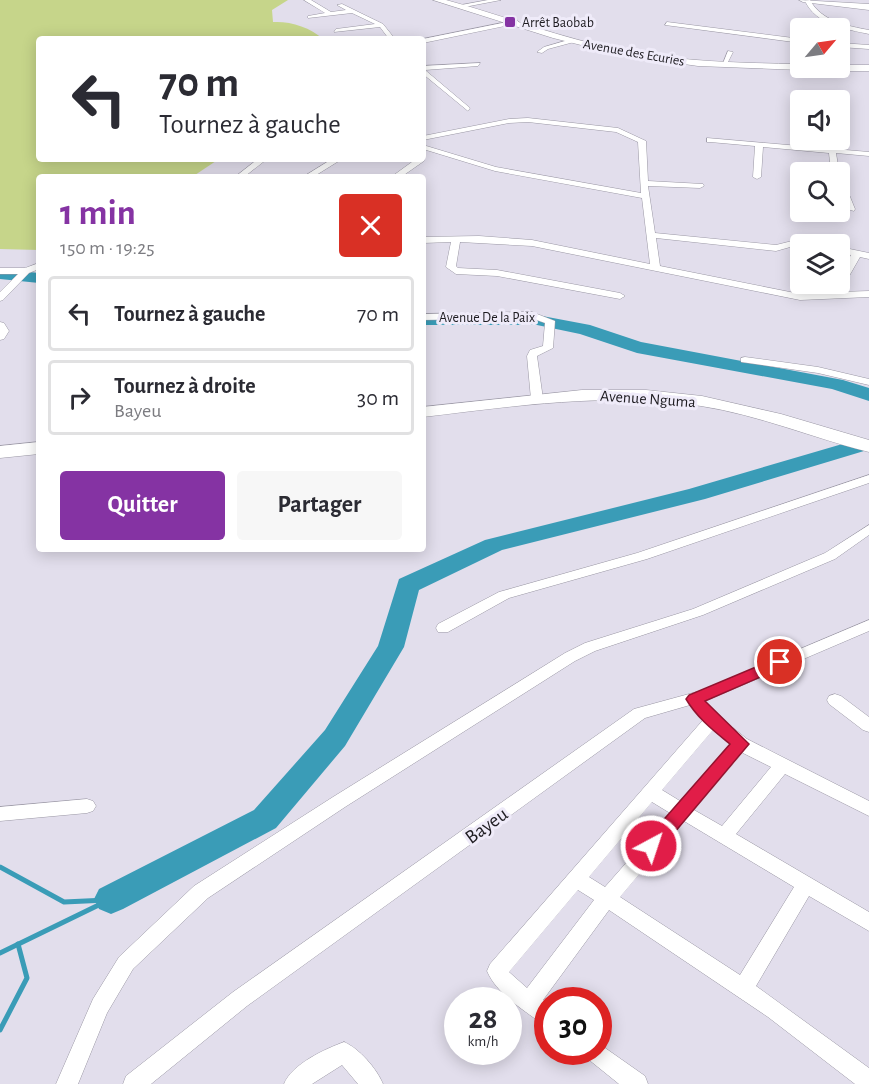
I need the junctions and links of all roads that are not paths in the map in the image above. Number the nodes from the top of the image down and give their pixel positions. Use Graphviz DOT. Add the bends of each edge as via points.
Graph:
graph roads {
  1 [pos="307,0"];
  2 [pos="437,0"];
  3 [pos="498,0"];
  4 [pos="806,0"];
  5 [pos="825,0"];
  6 [pos="479,2"];
  7 [pos="340,5"];
  8 [pos="848,5"];
  9 [pos="459,6"];
  10 [pos="869,7"];
  11 [pos="353,11"];
  12 [pos="484,12"];
  13 [pos="330,14"];
  14 [pos="310,17"];
  15 [pos="517,22"];
  16 [pos="709,23"];
  17 [pos="667,24"];
  18 [pos="381,26"];
  19 [pos="680,26"];
  20 [pos="336,31"];
  21 [pos="869,32"];
  22 [pos="722,33"];
  23 [pos="765,33"];
  24 [pos="390,36"];
  25 [pos="426,40"];
  26 [pos="790,40"];
  27 [pos="572,41"];
  28 [pos="850,46"];
  29 [pos="869,47"];
  30 [pos="540,52"];
  31 [pos="730,52"];
  32 [pos="478,64"];
  33 [pos="724,65"];
  34 [pos="790,67"];
  35 [pos="850,68"];
  36 [pos="869,68"];
  37 [pos="426,69"];
  38 [pos="426,72"];
  39 [pos="468,109"];
  40 [pos="426,137"];
  41 [pos="710,140"];
  42 [pos="759,144"];
  43 [pos="790,147"];
  44 [pos="427,148"];
  45 [pos="831,150"];
  46 [pos="869,154"];
  47 [pos="258,162"];
  48 [pos="333,162"];
  49 [pos="416,162"];
  50 [pos="833,162"];
  51 [pos="243,174"];
  52 [pos="312,174"];
  53 [pos="399,174"];
  54 [pos="757,177"];
  55 [pos="644,183"];
  56 [pos="700,186"];
  57 [pos="646,195"];
  58 [pos="650,236"];
  59 [pos="456,239"];
  60 [pos="426,240"];
  61 [pos="790,244"];
  62 [pos="850,252"];
  63 [pos="857,253"];
  64 [pos="869,256"];
  65 [pos="655,266"];
  66 [pos="36,268"];
  67 [pos="0,271"];
  68 [pos="22,275"];
  69 [pos="869,294"];
  70 [pos="834,295"];
  71 [pos="620,296"];
  72 [pos="0,297"];
  73 [pos="426,317"];
  74 [pos="0,325"];
  75 [pos="0,337"];
  76 [pos="745,360"];
  77 [pos="869,382"];
  78 [pos="537,399"];
  79 [pos="426,412"];
  80 [pos="869,446"];
  81 [pos="36,448"];
  82 [pos="0,452"];
  83 [pos="869,479"];
  84 [pos="869,529"];
  85 [pos="869,625"];
  86 [pos="443,628"];
  87 [pos="694,699"];
  88 [pos="835,700"];
  89 [pos="712,720"];
  90 [pos="869,726"];
  91 [pos="741,744"];
  92 [pos="784,764"];
  93 [pos="650,792"];
  94 [pos="87,806"];
  95 [pos="869,809"];
  96 [pos="681,811"];
  97 [pos="0,814"];
  98 [pos="723,837"];
  99 [pos="577,879"];
  100 [pos="806,885"];
  101 [pos="606,899"];
  102 [pos="869,922"];
  103 [pos="743,989"];
  104 [pos="530,1002"];
  105 [pos="534,1005"];
  106 [pos="612,1065"];
  107 [pos="869,1081"];
  108 [pos="67,1084"];
  109 [pos="134,1084"];
  110 [pos="295,1084"];
  111 [pos="372,1084"];
  112 [pos="637,1084"];
  1 -- 13 [label="street"];
  2 -- 9 [label="street, Avenue des Ecuries"];
  3 -- 6 [label="street"];
  4 -- 8 [label="main road"];
  4 -- 21 [label="street" via="818,14"];
  5 -- 8 [label="main road"];
  6 -- 9 [label="street"];
  6 -- 12 [label="street"];
  7 -- 11 [label="street"];
  8 -- 10 [label="main road"];
  9 -- 12 [label="street, Avenue des Ecuries"];
  11 -- 13 [label="street"];
  11 -- 18 [label="street"];
  12 -- 15 [label="street, Avenue des Ecuries"];
  13 -- 14 [label="street"];
  15 -- 25 [label="street"];
  15 -- 27 [label="street, Avenue des Ecuries"];
  16 -- 19 [label="street" via="687,19"];
  17 -- 19 [label="street"];
  18 -- 20 [label="street"];
  18 -- 24 [label="street"];
  19 -- 22 [label="street"];
  22 -- 23 [label="street" via="731,26"];
  22 -- 26 [label="street"];
  27 -- 30 [label="street"];
  27 -- 33 [label="street, Avenue des Ecuries" via="627,54"];
  28 -- 29 [label="street"];
  31 -- 33 [label="street"];
  32 -- 37 [label="street"];
  33 -- 34 [label="street, Avenue des Ecuries"];
  35 -- 36 [label="street"];
  38 -- 39 [label="street"];
  40 -- 55 [label="street" via="517,120 618,130 642,141"];
  41 -- 42 [label="street"];
  42 -- 43 [label="street"];
  42 -- 54 [label="street"];
  44 -- 57 [label="street" via="517,173"];
  45 -- 46 [label="street"];
  45 -- 50 [label="street"];
  47 -- 51 [label="street"];
  48 -- 52 [label="street"];
  49 -- 53 [label="street"];
  55 -- 56 [label="street"];
  55 -- 57 [label="street"];
  57 -- 58 [label="street"];
  58 -- 61 [label="street" via="776,248"];
  58 -- 65 [label="street"];
  59 -- 60 [label="street"];
  59 -- 65 [label="street" via="532,243"];
  59 -- 71 [label="street" via="452,269 496,273"];
  62 -- 63 [label="street"];
  63 -- 64 [label="street"];
  63 -- 70 [label="street"];
  65 -- 70 [label="street" via="800,297"];
  66 -- 68 [label="street"];
  67 -- 68 [label="street"];
  68 -- 72 [label="street"];
  69 -- 70 [label="street"];
  73 -- 78 [label="street, Avenue De la Paix" via="532,315 549,322 548,348 532,356"];
  74 -- 75 [label="street"];
  76 -- 77 [label="street"];
  78 -- 79 [label="main road, Avenue Nguma"];
  78 -- 80 [label="main road, Avenue Nguma" via="598,394 679,398 764,415"];
  81 -- 82 [label="main road"];
  83 -- 86 [label="street" via="642,556 504,595"];
  84 -- 108 [label="street" via="830,556 698,612 570,657 201,892 116,977"];
  85 -- 87 [label="street, Bayeu"];
  87 -- 89 [label="street"];
  87 -- 109 [label="street, Bayeu" via="655,707 630,719 240,999"];
  88 -- 90 [label="street"];
  89 -- 91 [label="street"];
  89 -- 93 [label="street"];
  91 -- 92 [label="street"];
  91 -- 96 [label="street"];
  92 -- 95 [label="street"];
  92 -- 98 [label="street"];
  93 -- 96 [label="street"];
  93 -- 99 [label="street"];
  94 -- 97 [label="street"];
  96 -- 98 [label="street"];
  96 -- 101 [label="street"];
  98 -- 100 [label="street"];
  99 -- 101 [label="street"];
  99 -- 104 [label="street" via="497,972"];
  100 -- 102 [label="street"];
  100 -- 103 [label="street"];
  101 -- 103 [label="street"];
  101 -- 104 [label="street"];
  103 -- 107 [label="street"];
  104 -- 105 [label="street"];
  106 -- 112 [label="street"];
  110 -- 111 [label="street" via="344,1052"];
}
